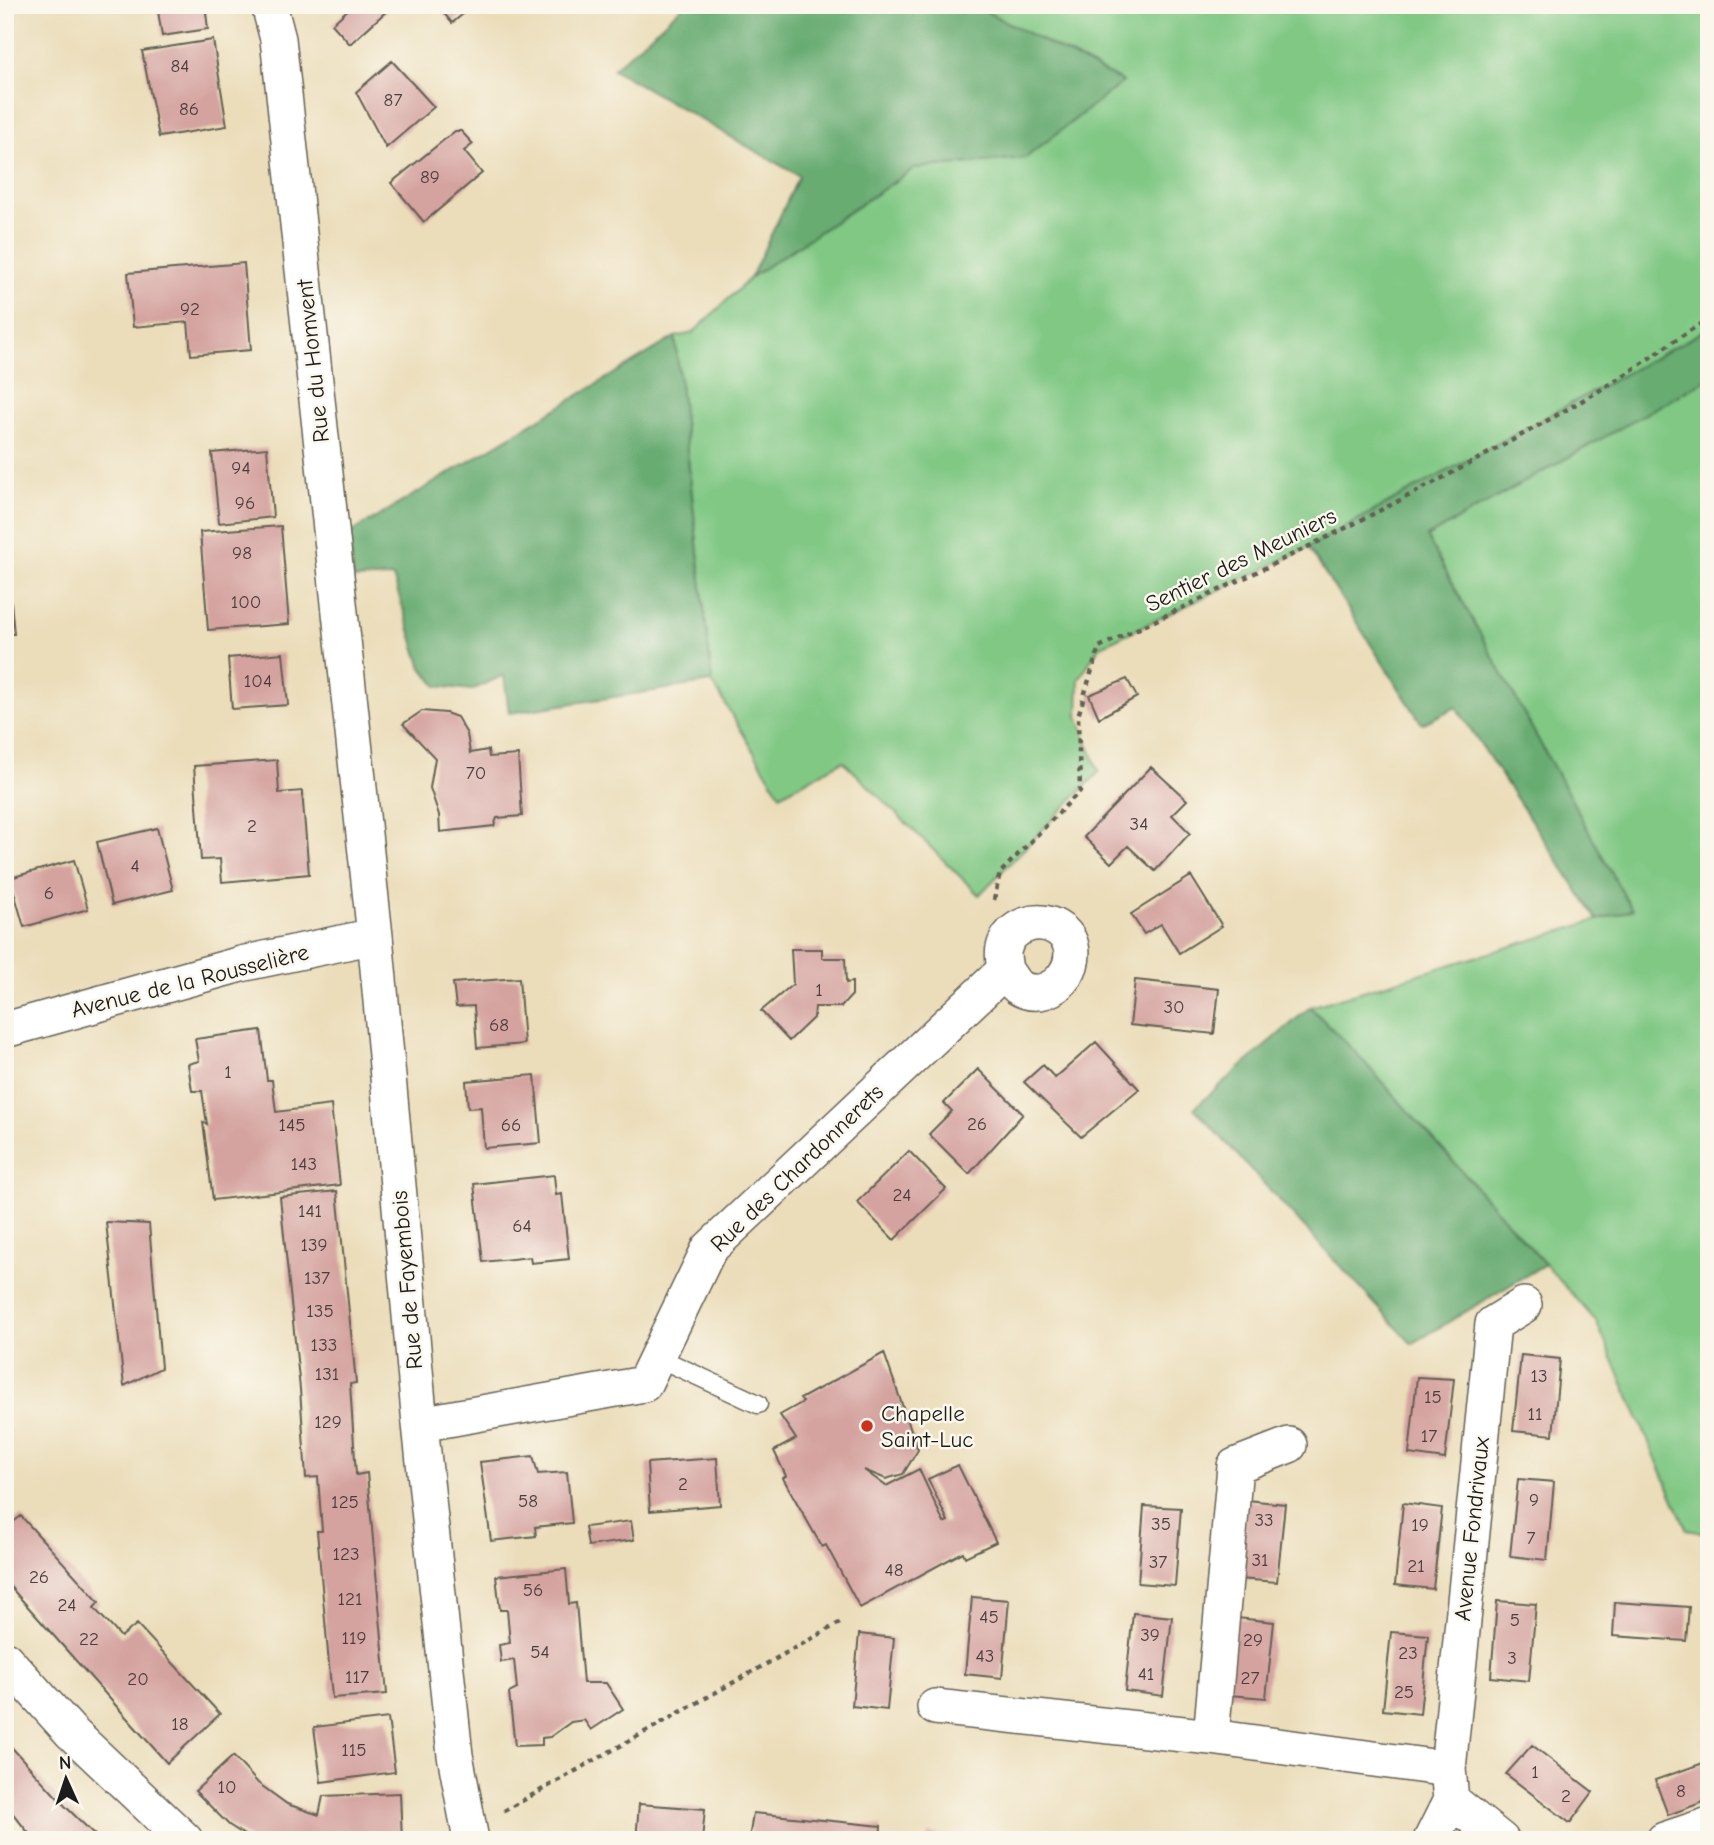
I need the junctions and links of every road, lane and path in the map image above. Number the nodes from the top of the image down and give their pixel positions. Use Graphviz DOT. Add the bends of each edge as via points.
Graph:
graph roads {
  1 [pos="269,5"];
  2 [pos="1709,319"];
  3 [pos="352,718"];
  4 [pos="992,913"];
  5 [pos="376,936"];
  6 [pos="1005,970"];
  7 [pos="5,1030"];
  8 [pos="1524,1305"];
  9 [pos="657,1357"];
  10 [pos="758,1404"];
  11 [pos="420,1424"];
  12 [pos="1289,1445"];
  13 [pos="842,1621"];
  14 [pos="5,1659"];
  15 [pos="935,1707"];
  16 [pos="1211,1737"];
  17 [pos="1449,1785"];
  18 [pos="1709,1825"];
  19 [pos="471,1835"];
  20 [pos="185,1840"];
  21 [pos="1431,1840"];
  22 [pos="1501,1840"];
  23 [pos="1664,1840"];
  1 -- 3 [label="street, Rue du Homvent" via="278,39"];
  2 -- 4 [label="path, Sentier des Meuniers" via="1608,385 1421,490 1099,647 1078,716 1080,791 1000,873"];
  3 -- 5 [label="street, Rue de Fayembois"];
  5 -- 7 [label="street, Avenue de la Rousselière" via="241,964"];
  5 -- 11 [label="street, Rue de Fayembois"];
  6 -- 9 [label="street, Rue des Chardonnerets" via="709,1249"];
  8 -- 17 [label="street, Avenue Fondrivaux" via="1493,1324"];
  9 -- 10 [label="lane"];
  9 -- 11 [label="street, Rue des Chardonnerets" via="644,1384"];
  11 -- 19 [label="street, Rue de Fayembois" via="455,1755"];
  12 -- 16 [label="street" via="1235,1466"];
  13 -- 19 [label="path"];
  14 -- 20 [label="street" via="71,1732"];
  15 -- 16 [label="street"];
  16 -- 17 [label="street"];
  17 -- 21 [label="street, Avenue Fondrivaux"];
  17 -- 22 [label="street"];
  18 -- 23 [label="street"];
}
